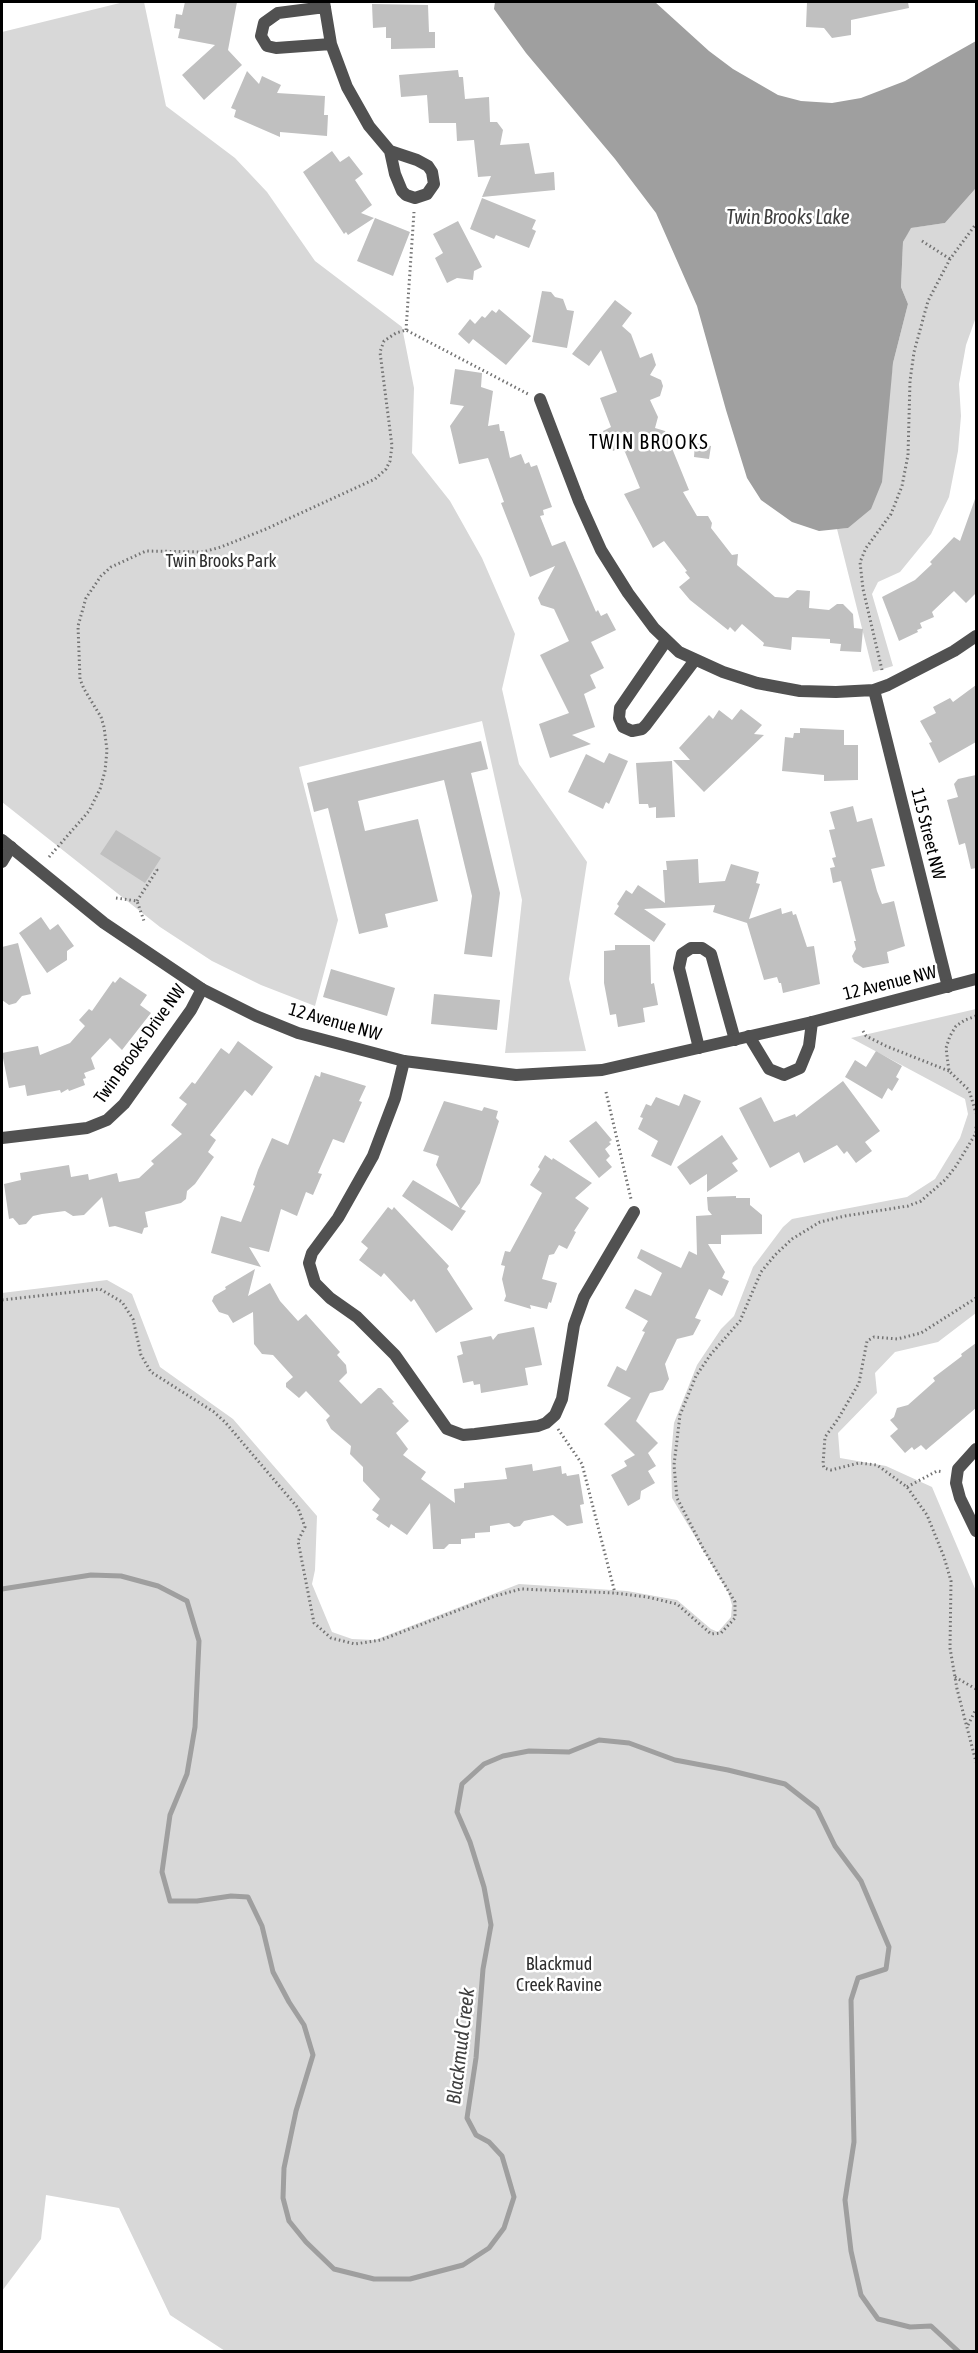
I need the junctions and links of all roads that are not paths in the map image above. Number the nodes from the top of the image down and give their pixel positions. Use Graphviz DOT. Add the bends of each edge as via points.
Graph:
graph roads {
  1 [pos="325,4"];
  2 [pos="331,44"];
  3 [pos="390,151"];
  4 [pos="540,399"];
  5 [pos="976,636"];
  6 [pos="666,640"];
  7 [pos="695,660"];
  8 [pos="874,690"];
  9 [pos="6,844"];
  10 [pos="2,862"];
  11 [pos="976,980"];
  12 [pos="948,987"];
  13 [pos="202,989"];
  14 [pos="812,1022"];
  15 [pos="749,1036"];
  16 [pos="735,1040"];
  17 [pos="699,1048"];
  18 [pos="404,1061"];
  19 [pos="2,1137"];
  20 [pos="634,1212"];
  21 [pos="976,1449"];
  22 [pos="976,1531"];
  1 -- 2 [label="street"];
  1 -- 2 [label="street" via="278,13 264,23 261,36 267,46 276,48"];
  2 -- 3 [label="street" via="357,107"];
  3 -- 3 [label="street" via="423,163 432,172 434,178 427,194 415,198 406,195 400,188"];
  4 -- 6 [label="street" via="601,549 628,593"];
  5 -- 8 [label="street" via="922,668"];
  6 -- 7 [label="street"];
  6 -- 7 [label="street" via="620,708 623,727 632,731 646,725"];
  7 -- 8 [label="street" via="757,683 800,691"];
  8 -- 12 [label="street, 115 Street NW"];
  9 -- 10 [label="street, 12 Avenue NW"];
  9 -- 13 [label="street, 12 Avenue NW" via="104,923"];
  11 -- 12 [label="street, 12 Avenue NW"];
  12 -- 14 [label="street, 12 Avenue NW"];
  13 -- 18 [label="street, 12 Avenue NW" via="298,1033"];
  13 -- 19 [label="street, Twin Brooks Drive NW" via="124,1104 107,1120 87,1128"];
  14 -- 15 [label="street, 12 Avenue NW"];
  14 -- 15 [label="street" via="800,1068 784,1075 769,1069"];
  15 -- 16 [label="street, 12 Avenue NW"];
  16 -- 17 [label="street, 12 Avenue NW"];
  16 -- 17 [label="street" via="711,954 702,948 691,948 682,954 679,968"];
  17 -- 18 [label="street, 12 Avenue NW" via="602,1070 559,1074 516,1075"];
  18 -- 20 [label="street" via="373,1156 309,1263 322,1291 357,1317 395,1355 440,1421 454,1433 530,1427 551,1420 562,1399 573,1332 584,1297"];
  21 -- 22 [label="street" via="956,1475 957,1490"];
}
